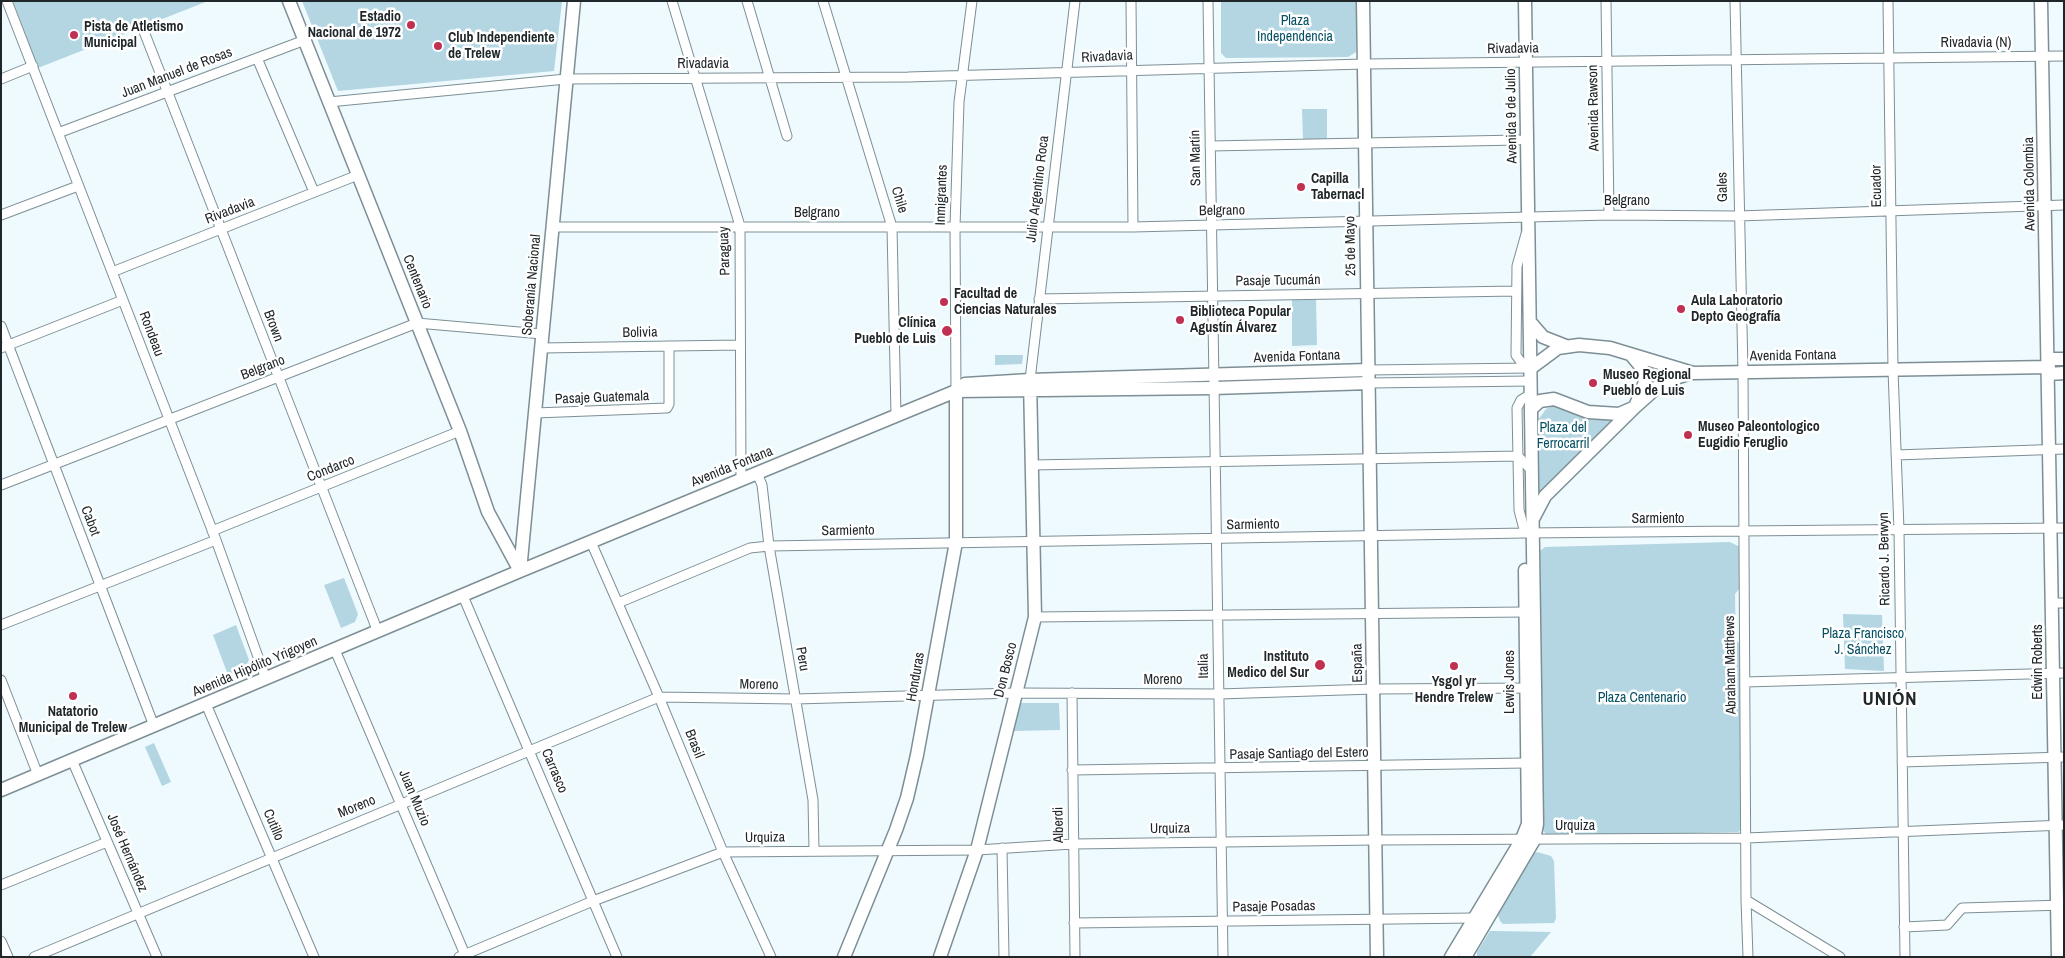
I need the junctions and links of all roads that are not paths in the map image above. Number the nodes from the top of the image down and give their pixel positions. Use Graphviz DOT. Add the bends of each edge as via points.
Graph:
graph roads {
  1 [pos="7,1"];
  2 [pos="289,1"];
  3 [pos="574,1"];
  4 [pos="672,1"];
  5 [pos="747,1"];
  6 [pos="823,1"];
  7 [pos="972,1"];
  8 [pos="1074,1"];
  9 [pos="1130,1"];
  10 [pos="1208,1"];
  11 [pos="1363,1"];
  12 [pos="1517,1"];
  13 [pos="1525,1"];
  14 [pos="1606,1"];
  15 [pos="1734,1"];
  16 [pos="1888,1"];
  17 [pos="2042,1"];
  18 [pos="143,29"];
  19 [pos="305,40"];
  20 [pos="2042,56"];
  21 [pos="2064,56"];
  22 [pos="1888,57"];
  23 [pos="257,58"];
  24 [pos="1736,59"];
  25 [pos="1607,61"];
  26 [pos="1522,63"];
  27 [pos="1364,64"];
  28 [pos="33,66"];
  29 [pos="1209,68"];
  30 [pos="1131,70"];
  31 [pos="1065,73"];
  32 [pos="961,75"];
  33 [pos="848,76"];
  34 [pos="694,78"];
  35 [pos="770,78"];
  36 [pos="1,79"];
  37 [pos="566,79"];
  38 [pos="167,92"];
  39 [pos="329,102"];
  40 [pos="58,133"];
  41 [pos="787,136"];
  42 [pos="1520,140"];
  43 [pos="1365,143"];
  44 [pos="1210,146"];
  45 [pos="358,175"];
  46 [pos="78,186"];
  47 [pos="314,192"];
  48 [pos="2064,205"];
  49 [pos="2045,206"];
  50 [pos="1892,211"];
  51 [pos="1,215"];
  52 [pos="1609,215"];
  53 [pos="1738,216"];
  54 [pos="1366,222"];
  55 [pos="1526,222"];
  56 [pos="1211,224"];
  57 [pos="740,226"];
  58 [pos="1046,226"];
  59 [pos="552,227"];
  60 [pos="892,227"];
  61 [pos="955,227"];
  62 [pos="1133,227"];
  63 [pos="220,229"];
  64 [pos="112,272"];
  65 [pos="1367,294"];
  66 [pos="1516,294"];
  67 [pos="1212,296"];
  68 [pos="1039,299"];
  69 [pos="123,300"];
  70 [pos="1529,316"];
  71 [pos="417,323"];
  72 [pos="1,326"];
  73 [pos="542,334"];
  74 [pos="739,345"];
  75 [pos="669,346"];
  76 [pos="1566,346"];
  77 [pos="5,347"];
  78 [pos="541,348"];
  79 [pos="1632,356"];
  80 [pos="2064,359"];
  81 [pos="2048,367"];
  82 [pos="1531,368"];
  83 [pos="1368,370"];
  84 [pos="1893,370"];
  85 [pos="1742,372"];
  86 [pos="1693,373"];
  87 [pos="2064,373"];
  88 [pos="1213,374"];
  89 [pos="278,377"];
  90 [pos="1370,383"];
  91 [pos="1030,385"];
  92 [pos="1531,387"];
  93 [pos="1213,388"];
  94 [pos="956,391"];
  95 [pos="1635,407"];
  96 [pos="1531,409"];
  97 [pos="535,413"];
  98 [pos="896,416"];
  99 [pos="169,420"];
  100 [pos="460,431"];
  101 [pos="2050,450"];
  102 [pos="2064,450"];
  103 [pos="1896,455"];
  104 [pos="1518,456"];
  105 [pos="1371,459"];
  106 [pos="1214,463"];
  107 [pos="1032,465"];
  108 [pos="54,466"];
  109 [pos="1531,470"];
  110 [pos="757,473"];
  111 [pos="741,480"];
  112 [pos="1,485"];
  113 [pos="321,487"];
  114 [pos="2058,528"];
  115 [pos="1530,529"];
  116 [pos="1899,530"];
  117 [pos="1743,532"];
  118 [pos="214,536"];
  119 [pos="1372,536"];
  120 [pos="1215,540"];
  121 [pos="591,542"];
  122 [pos="956,542"];
  123 [pos="1033,542"];
  124 [pos="769,546"];
  125 [pos="520,571"];
  126 [pos="100,585"];
  127 [pos="463,596"];
  128 [pos="618,603"];
  129 [pos="2058,603"];
  130 [pos="1525,612"];
  131 [pos="1372,614"];
  132 [pos="1217,615"];
  133 [pos="1034,617"];
  134 [pos="1,625"];
  135 [pos="378,632"];
  136 [pos="335,650"];
  137 [pos="2058,673"];
  138 [pos="266,679"];
  139 [pos="1900,679"];
  140 [pos="1,680"];
  141 [pos="1745,682"];
  142 [pos="1530,688"];
  143 [pos="1374,689"];
  144 [pos="1016,693"];
  145 [pos="1072,693"];
  146 [pos="1219,694"];
  147 [pos="928,696"];
  148 [pos="659,697"];
  149 [pos="795,699"];
  150 [pos="206,704"];
  151 [pos="154,726"];
  152 [pos="530,750"];
  153 [pos="2059,757"];
  154 [pos="72,760"];
  155 [pos="1902,762"];
  156 [pos="1526,763"];
  157 [pos="1374,766"];
  158 [pos="1220,769"];
  159 [pos="1072,770"];
  160 [pos="38,775"];
  161 [pos="1,790"];
  162 [pos="401,804"];
  163 [pos="2060,826"];
  164 [pos="1902,832"];
  165 [pos="1746,838"];
  166 [pos="1375,840"];
  167 [pos="1528,840"];
  168 [pos="107,842"];
  169 [pos="1221,842"];
  170 [pos="1073,844"];
  171 [pos="1002,848"];
  172 [pos="888,849"];
  173 [pos="814,850"];
  174 [pos="977,850"];
  175 [pos="723,852"];
  176 [pos="271,857"];
  177 [pos="1,885"];
  178 [pos="1746,900"];
  179 [pos="593,901"];
  180 [pos="2061,905"];
  181 [pos="138,913"];
  182 [pos="1474,918"];
  183 [pos="1377,919"];
  184 [pos="1224,921"];
  185 [pos="1074,924"];
  186 [pos="1904,927"];
  187 [pos="1,941"];
  188 [pos="1468,954"];
  189 [pos="463,956"];
  190 [pos="8,957"];
  191 [pos="34,957"];
  192 [pos="157,957"];
  193 [pos="314,957"];
  194 [pos="617,957"];
  195 [pos="771,957"];
  196 [pos="844,957"];
  197 [pos="940,957"];
  198 [pos="1004,957"];
  199 [pos="1075,957"];
  200 [pos="1223,957"];
  201 [pos="1377,957"];
  202 [pos="1451,957"];
  203 [pos="1748,957"];
  204 [pos="1840,957"];
  205 [pos="1904,957"];
  206 [pos="2058,957"];
  1 -- 28 [label="street, Rondeau"];
  2 -- 19 [label="street, Centenario"];
  3 -- 37 [label="street, Soberanía Nacional"];
  4 -- 34 [label="street, Paraguay"];
  5 -- 35 [label="street"];
  6 -- 33 [label="street, Chile"];
  7 -- 32 [label="street, Inmigrantes"];
  8 -- 31 [label="street, Julio Argentino Roca"];
  9 -- 30 [label="street"];
  10 -- 29 [label="street, San Martín"];
  11 -- 27 [label="street, 25 de Mayo"];
  12 -- 26 [label="street, Avenida 9 de Julio"];
  13 -- 26 [label="street, Avenida 9 de Julio"];
  14 -- 25 [label="street, Avenida Rawson"];
  15 -- 24 [label="street, Gales"];
  16 -- 22 [label="street, Ecuador"];
  17 -- 20 [label="street, Avenida Colombia"];
  18 -- 38 [label="street, Brown"];
  19 -- 23 [label="street, Juan Manuel de Rosas"];
  19 -- 39 [label="street, Centenario"];
  20 -- 21 [label="street, Rivadavia (N)"];
  20 -- 22 [label="street, Rivadavia (N)"];
  20 -- 49 [label="street, Avenida Colombia"];
  22 -- 24 [label="street, Rivadavia"];
  22 -- 50 [label="street, Ecuador"];
  23 -- 38 [label="street, Juan Manuel de Rosas"];
  23 -- 47 [label="street"];
  24 -- 25 [label="street, Rivadavia"];
  24 -- 53 [label="street, Gales"];
  25 -- 26 [label="street, Rivadavia"];
  25 -- 52 [label="street, Avenida Rawson"];
  26 -- 27 [label="street, Rivadavia"];
  26 -- 42 [label="street, Avenida 9 de Julio"];
  26 -- 55 [label="street, Avenida 9 de Julio"];
  27 -- 29 [label="street, Rivadavia"];
  27 -- 43 [label="street, 25 de Mayo"];
  28 -- 36 [label="street"];
  28 -- 40 [label="street, Rondeau"];
  29 -- 30 [label="street, Rivadavia"];
  29 -- 44 [label="street, San Martín"];
  30 -- 31 [label="street, Rivadavia"];
  30 -- 62 [label="street"];
  31 -- 32 [label="street, Rivadavia"];
  31 -- 58 [label="street, Julio Argentino Roca"];
  32 -- 33 [label="street, Rivadavia"];
  32 -- 61 [label="street, Inmigrantes"];
  33 -- 35 [label="street, Rivadavia"];
  33 -- 60 [label="street, Chile"];
  34 -- 35 [label="street, Rivadavia"];
  34 -- 37 [label="street, Rivadavia"];
  34 -- 57 [label="street, Paraguay"];
  35 -- 41 [label="street"];
  37 -- 39 [label="street, Rivadavia"];
  37 -- 59 [label="street, Soberanía Nacional"];
  38 -- 40 [label="street, Juan Manuel de Rosas"];
  38 -- 63 [label="street, Brown"];
  39 -- 45 [label="street, Centenario"];
  40 -- 46 [label="street, Rondeau"];
  42 -- 43 [label="street"];
  42 -- 55 [label="street, Avenida 9 de Julio"];
  43 -- 44 [label="street"];
  43 -- 54 [label="street, 25 de Mayo"];
  44 -- 56 [label="street, San Martín"];
  45 -- 47 [label="street, Rivadavia"];
  45 -- 71 [label="street, Centenario"];
  46 -- 51 [label="street"];
  46 -- 64 [label="street, Rondeau"];
  47 -- 63 [label="street, Rivadavia"];
  48 -- 49 [label="street, Belgrano"];
  49 -- 50 [label="street, Belgrano"];
  49 -- 81 [label="street, Avenida Colombia"];
  50 -- 53 [label="street, Belgrano"];
  50 -- 84 [label="street, Ecuador"];
  52 -- 53 [label="street, Belgrano"];
  52 -- 55 [label="street, Belgrano"];
  53 -- 85 [label="street, Gales"];
  54 -- 55 [label="street, Belgrano"];
  54 -- 56 [label="street, Belgrano"];
  54 -- 65 [label="street, 25 de Mayo"];
  55 -- 66 [label="street, Avenida 9 de Julio" via="1517,260"];
  55 -- 70 [label="street, Avenida 9 de Julio"];
  56 -- 62 [label="street, Belgrano"];
  56 -- 67 [label="street, San Martín"];
  57 -- 59 [label="street, Belgrano"];
  57 -- 60 [label="street, Belgrano"];
  57 -- 74 [label="street, Paraguay"];
  58 -- 61 [label="street, Belgrano"];
  58 -- 62 [label="street, Belgrano"];
  58 -- 68 [label="street, Julio Argentino Roca"];
  59 -- 73 [label="street, Soberanía Nacional"];
  60 -- 61 [label="street, Belgrano"];
  60 -- 98 [label="street, Chile"];
  61 -- 94 [label="street, Inmigrantes"];
  63 -- 64 [label="street, Rivadavia"];
  63 -- 89 [label="street, Brown"];
  64 -- 69 [label="street, Rondeau"];
  65 -- 66 [label="street, Pasaje Tucumán"];
  65 -- 67 [label="street, Pasaje Tucumán"];
  65 -- 83 [label="street, 25 de Mayo"];
  66 -- 70 [label="street"];
  66 -- 82 [label="street, Avenida 9 de Julio" via="1516,355"];
  67 -- 68 [label="street, Pasaje Tucumán"];
  67 -- 88 [label="street, San Martín"];
  68 -- 91 [label="street, Julio Argentino Roca"];
  69 -- 77 [label="street"];
  69 -- 99 [label="street, Rondeau"];
  70 -- 76 [label="street" via="1542,337"];
  70 -- 82 [label="street, Avenida 9 de Julio"];
  71 -- 73 [label="street, Belgrano"];
  71 -- 89 [label="street, Belgrano"];
  71 -- 100 [label="street, Centenario"];
  72 -- 77 [label="street, Cabot"];
  73 -- 78 [label="street, Soberanía Nacional"];
  74 -- 75 [label="street, Bolivia"];
  74 -- 111 [label="street, Paraguay"];
  75 -- 78 [label="street, Bolivia"];
  75 -- 97 [label="street, Pasaje Guatemala" via="667,408"];
  76 -- 79 [label="street, Avenida Fontana" via="1600,346"];
  76 -- 82 [label="street, Avenida Fontana" via="1549,352"];
  77 -- 108 [label="street, Cabot"];
  78 -- 97 [label="street, Soberanía Nacional"];
  79 -- 86 [label="street, Avenida Fontana"];
  79 -- 95 [label="street" via="1642,368 1645,382"];
  80 -- 81 [label="street"];
  81 -- 84 [label="street, Avenida Fontana"];
  81 -- 87 [label="street"];
  81 -- 101 [label="street, Edwin Roberts"];
  82 -- 83 [label="street, Avenida Fontana"];
  82 -- 92 [label="street, Lewis Jones"];
  83 -- 88 [label="street, Avenida Fontana"];
  83 -- 90 [label="street, España"];
  84 -- 85 [label="street, Avenida Fontana"];
  84 -- 103 [label="street, Ricardo J. Berwyn"];
  85 -- 86 [label="street, Avenida Fontana"];
  85 -- 117 [label="street, Abraham Matthews"];
  86 -- 95 [label="street, Avenida Fontana" via="1663,382"];
  88 -- 91 [label="street, Avenida Fontana"];
  88 -- 93 [label="street, Italia"];
  89 -- 99 [label="street, Belgrano"];
  89 -- 113 [label="street, Brown"];
  90 -- 92 [label="street"];
  90 -- 93 [label="street, Avenida Fontana"];
  90 -- 105 [label="street, España"];
  91 -- 93 [label="street, Avenida Fontana"];
  91 -- 94 [label="street, Avenida Fontana" via="973,382"];
  91 -- 107 [label="street, Don Bosco"];
  92 -- 96 [label="street, Lewis Jones"];
  92 -- 104 [label="street, Lewis Jones" via="1517,408"];
  93 -- 106 [label="street, Italia"];
  94 -- 98 [label="street, Avenida Fontana"];
  94 -- 122 [label="street, Honduras"];
  95 -- 96 [label="street, Avenida Fontana" via="1619,414 1600,414 1554,399 1540,401"];
  95 -- 115 [label="street" via="1545,496"];
  96 -- 109 [label="street, Lewis Jones"];
  97 -- 125 [label="street, Soberanía Nacional"];
  98 -- 110 [label="street, Avenida Fontana"];
  99 -- 108 [label="street, Belgrano"];
  99 -- 118 [label="street, Rondeau"];
  100 -- 113 [label="street, Condarco"];
  100 -- 125 [label="street, Centenario" via="493,524"];
  101 -- 102 [label="street"];
  101 -- 103 [label="street"];
  101 -- 114 [label="street, Edwin Roberts"];
  103 -- 116 [label="street, Ricardo J. Berwyn"];
  104 -- 105 [label="street"];
  104 -- 109 [label="street"];
  104 -- 115 [label="street, Lewis Jones" via="1519,510"];
  105 -- 106 [label="street"];
  105 -- 119 [label="street, España"];
  106 -- 107 [label="street"];
  106 -- 120 [label="street, Italia"];
  107 -- 123 [label="street, Don Bosco"];
  108 -- 112 [label="street, Belgrano"];
  108 -- 126 [label="street, Cabot"];
  109 -- 115 [label="street, Lewis Jones"];
  110 -- 111 [label="street, Avenida Fontana"];
  110 -- 124 [label="street, Peru" via="762,485"];
  111 -- 121 [label="street, Avenida Fontana"];
  113 -- 118 [label="street, Condarco"];
  113 -- 135 [label="street, Brown"];
  114 -- 116 [label="street, Sarmiento"];
  114 -- 129 [label="street, Edwin Roberts"];
  115 -- 117 [label="street, Sarmiento"];
  115 -- 119 [label="street, Sarmiento"];
  115 -- 130 [label="street, Lewis Jones"];
  115 -- 142 [label="street, Lewis Jones"];
  116 -- 117 [label="street, Sarmiento"];
  116 -- 139 [label="street, Ricardo J. Berwyn"];
  117 -- 141 [label="street, Abraham Matthews"];
  118 -- 126 [label="street, Condarco"];
  118 -- 138 [label="street, Rondeau"];
  119 -- 120 [label="street, Sarmiento"];
  119 -- 131 [label="street, España"];
  120 -- 123 [label="street, Sarmiento"];
  120 -- 132 [label="street, Italia"];
  121 -- 125 [label="street, Avenida Fontana"];
  121 -- 128 [label="street, Brasil"];
  122 -- 123 [label="street, Sarmiento"];
  122 -- 124 [label="street, Sarmiento"];
  122 -- 147 [label="street, Honduras"];
  123 -- 133 [label="street, Don Bosco"];
  124 -- 128 [label="street, Sarmiento" via="750,548"];
  124 -- 149 [label="street, Peru"];
  125 -- 127 [label="street, Avenida Hipólito Yrigoyen"];
  126 -- 134 [label="street, Condarco"];
  126 -- 151 [label="street, Cabot"];
  127 -- 135 [label="street, Avenida Hipólito Yrigoyen"];
  127 -- 152 [label="street, Carrasco"];
  128 -- 148 [label="street, Brasil"];
  129 -- 137 [label="street, Edwin Roberts"];
  130 -- 131 [label="street"];
  130 -- 142 [label="street, Lewis Jones"];
  131 -- 132 [label="street"];
  131 -- 143 [label="street, España"];
  132 -- 133 [label="street"];
  132 -- 146 [label="street, Italia"];
  133 -- 144 [label="street, Don Bosco"];
  135 -- 136 [label="street, Avenida Hipólito Yrigoyen"];
  136 -- 138 [label="street, Avenida Hipólito Yrigoyen"];
  136 -- 162 [label="street, Juan Muzio"];
  137 -- 139 [label="street"];
  137 -- 153 [label="street, Edwin Roberts"];
  138 -- 150 [label="street, Avenida Hipólito Yrigoyen"];
  139 -- 141 [label="street"];
  139 -- 155 [label="street, Ricardo J. Berwyn"];
  140 -- 160 [label="street"];
  141 -- 165 [label="street, Abraham Matthews"];
  142 -- 143 [label="street, Moreno"];
  142 -- 156 [label="street, Lewis Jones"];
  142 -- 167 [label="street, Lewis Jones" via="1537,824"];
  143 -- 146 [label="street, Moreno"];
  143 -- 157 [label="street, España"];
  144 -- 145 [label="street, Moreno"];
  144 -- 147 [label="street, Moreno"];
  144 -- 174 [label="street, Don Bosco"];
  145 -- 146 [label="street, Moreno"];
  145 -- 159 [label="street, Alberdi"];
  146 -- 158 [label="street, Italia"];
  147 -- 149 [label="street, Moreno"];
  147 -- 172 [label="street, Honduras" via="907,798"];
  148 -- 149 [label="street, Moreno"];
  148 -- 152 [label="street, Moreno"];
  148 -- 175 [label="street, Brasil"];
  149 -- 173 [label="street, Peru" via="813,800"];
  150 -- 151 [label="street, Avenida Hipólito Yrigoyen"];
  150 -- 176 [label="street, Cutillo"];
  151 -- 154 [label="street, Avenida Hipólito Yrigoyen"];
  152 -- 162 [label="street, Moreno"];
  152 -- 179 [label="street, Carrasco"];
  153 -- 155 [label="street"];
  153 -- 163 [label="street, Edwin Roberts"];
  154 -- 160 [label="street, Avenida Hipólito Yrigoyen"];
  154 -- 168 [label="street, José Hernández"];
  155 -- 164 [label="street, Ricardo J. Berwyn"];
  156 -- 157 [label="street, Pasaje Santiago del Estero"];
  156 -- 167 [label="street, Lewis Jones"];
  157 -- 158 [label="street, Pasaje Santiago del Estero"];
  157 -- 166 [label="street, España"];
  158 -- 159 [label="street, Pasaje Santiago del Estero"];
  158 -- 169 [label="street, Italia"];
  159 -- 170 [label="street, Alberdi"];
  160 -- 161 [label="street, Avenida Hipólito Yrigoyen"];
  162 -- 176 [label="street, Moreno"];
  162 -- 189 [label="street, Juan Muzio"];
  163 -- 164 [label="street, Urquiza"];
  163 -- 180 [label="street, Edwin Roberts"];
  164 -- 165 [label="street, Urquiza"];
  164 -- 186 [label="street, Ricardo J. Berwyn"];
  165 -- 167 [label="street, Urquiza"];
  165 -- 178 [label="street, Abraham Matthews"];
  166 -- 167 [label="street, Urquiza"];
  166 -- 169 [label="street, Urquiza"];
  166 -- 183 [label="street, España"];
  167 -- 182 [label="street, Lewis Jones"];
  167 -- 188 [label="street, Lewis Jones"];
  168 -- 177 [label="street"];
  168 -- 181 [label="street, José Hernández"];
  169 -- 170 [label="street, Urquiza"];
  169 -- 184 [label="street, Italia"];
  170 -- 171 [label="street, Urquiza"];
  170 -- 185 [label="street, Alberdi"];
  171 -- 174 [label="street, Urquiza"];
  171 -- 198 [label="street"];
  172 -- 173 [label="street, Urquiza"];
  172 -- 174 [label="street, Urquiza"];
  172 -- 196 [label="street, Honduras"];
  173 -- 175 [label="street, Urquiza"];
  174 -- 197 [label="street, Don Bosco"];
  175 -- 179 [label="street, Urquiza"];
  175 -- 195 [label="street, Brasil"];
  176 -- 181 [label="street, Moreno"];
  176 -- 193 [label="street, Cutillo"];
  178 -- 203 [label="street, Abraham Matthews"];
  178 -- 204 [label="street"];
  179 -- 189 [label="street, Urquiza"];
  179 -- 194 [label="street, Carrasco"];
  180 -- 186 [label="street" via="1962,908 1946,925"];
  180 -- 206 [label="street, Edwin Roberts"];
  181 -- 191 [label="street, Moreno"];
  181 -- 192 [label="street, José Hernández"];
  182 -- 183 [label="street, Pasaje Posadas"];
  182 -- 202 [label="street, Lewis Jones"];
  183 -- 184 [label="street, Pasaje Posadas"];
  183 -- 201 [label="street, España"];
  184 -- 185 [label="street, Pasaje Posadas"];
  184 -- 200 [label="street, Italia"];
  185 -- 199 [label="street, Alberdi"];
  186 -- 205 [label="street, Ricardo J. Berwyn"];
  187 -- 190 [label="street"];
}
